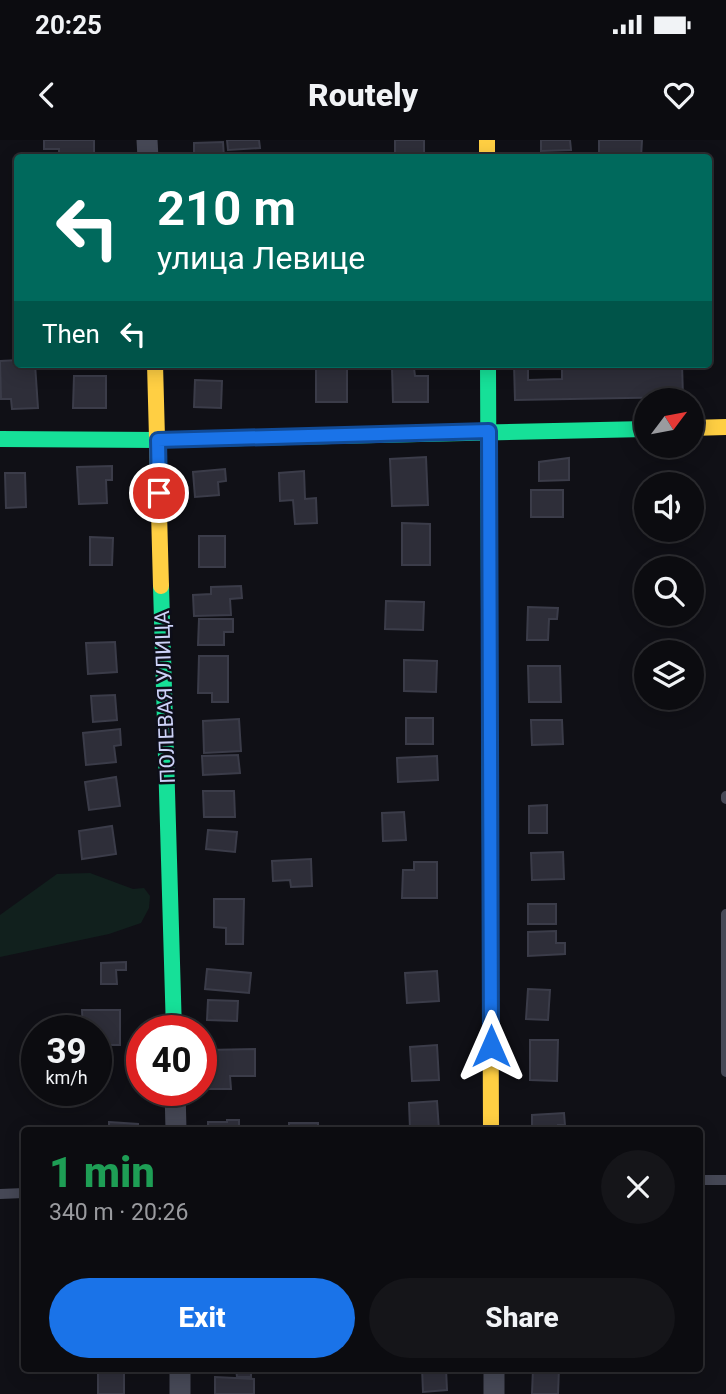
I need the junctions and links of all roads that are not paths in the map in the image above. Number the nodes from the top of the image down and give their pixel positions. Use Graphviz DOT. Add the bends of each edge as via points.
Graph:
graph roads {
  1 [pos="155,368"];
  2 [pos="488,368"];
  3 [pos="704,428"];
  4 [pos="726,428"];
  5 [pos="634,429"];
  6 [pos="489,431"];
  7 [pos="0,439"];
  8 [pos="158,440"];
  9 [pos="726,914"];
  10 [pos="174,1015"];
  11 [pos="726,1072"];
  12 [pos="175,1106"];
  13 [pos="176,1127"];
  14 [pos="491,1127"];
  15 [pos="703,1180"];
  16 [pos="726,1180"];
  17 [pos="21,1193"];
  18 [pos="0,1194"];
  19 [pos="180,1372"];
  20 [pos="494,1372"];
  21 [pos="180,1394"];
  22 [pos="494,1394"];
  1 -- 8 [label="street, ПОЛЕВАЯ УЛИЦА"];
  2 -- 6 [label="street"];
  3 -- 4 [label="street"];
  5 -- 6 [label="street"];
  6 -- 8 [label="street"];
  6 -- 14 [label="street"];
  7 -- 8 [label="street"];
  8 -- 10 [label="street, ПОЛЕВАЯ УЛИЦА"];
  9 -- 11 [label="lane"];
  12 -- 13 [label="street"];
  15 -- 16 [label="lane"];
  17 -- 18 [label="lane"];
  19 -- 21 [label="street"];
  20 -- 22 [label="street"];
}
